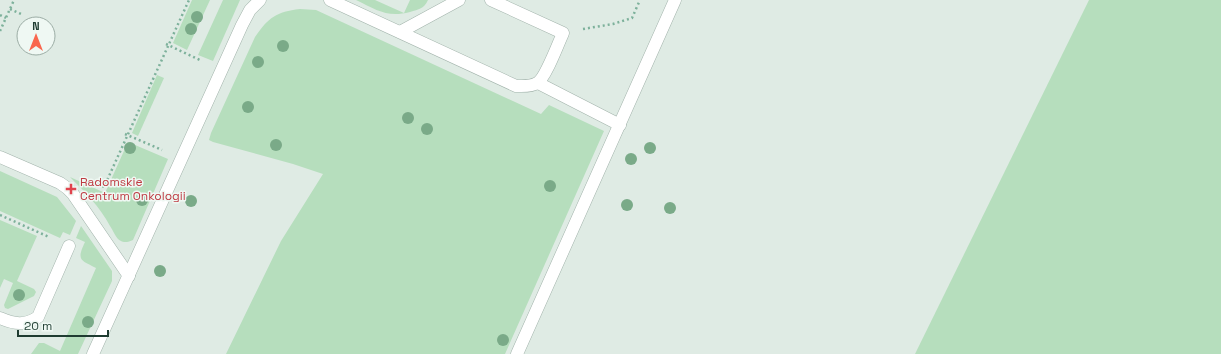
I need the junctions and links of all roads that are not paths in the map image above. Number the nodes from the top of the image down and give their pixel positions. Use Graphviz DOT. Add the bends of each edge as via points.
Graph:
graph roads {
  1 [pos="260,0"];
  2 [pos="330,0"];
  3 [pos="459,0"];
  4 [pos="491,0"];
  5 [pos="675,0"];
  6 [pos="400,32"];
  7 [pos="538,83"];
  8 [pos="620,125"];
  9 [pos="0,157"];
  10 [pos="69,246"];
  11 [pos="128,276"];
  12 [pos="0,318"];
  13 [pos="93,354"];
  14 [pos="517,354"];
  1 -- 11 [label="lane" via="247,15"];
  2 -- 6 [label="lane"];
  3 -- 6 [label="lane"];
  4 -- 7 [label="lane" via="563,33"];
  5 -- 8 [label="lane"];
  6 -- 7 [label="lane" via="516,86"];
  7 -- 8 [label="lane"];
  8 -- 14 [label="lane"];
  9 -- 11 [label="lane" via="67,188"];
  10 -- 12 [label="lane" via="38,317 25,324"];
  11 -- 13 [label="lane"];
}
